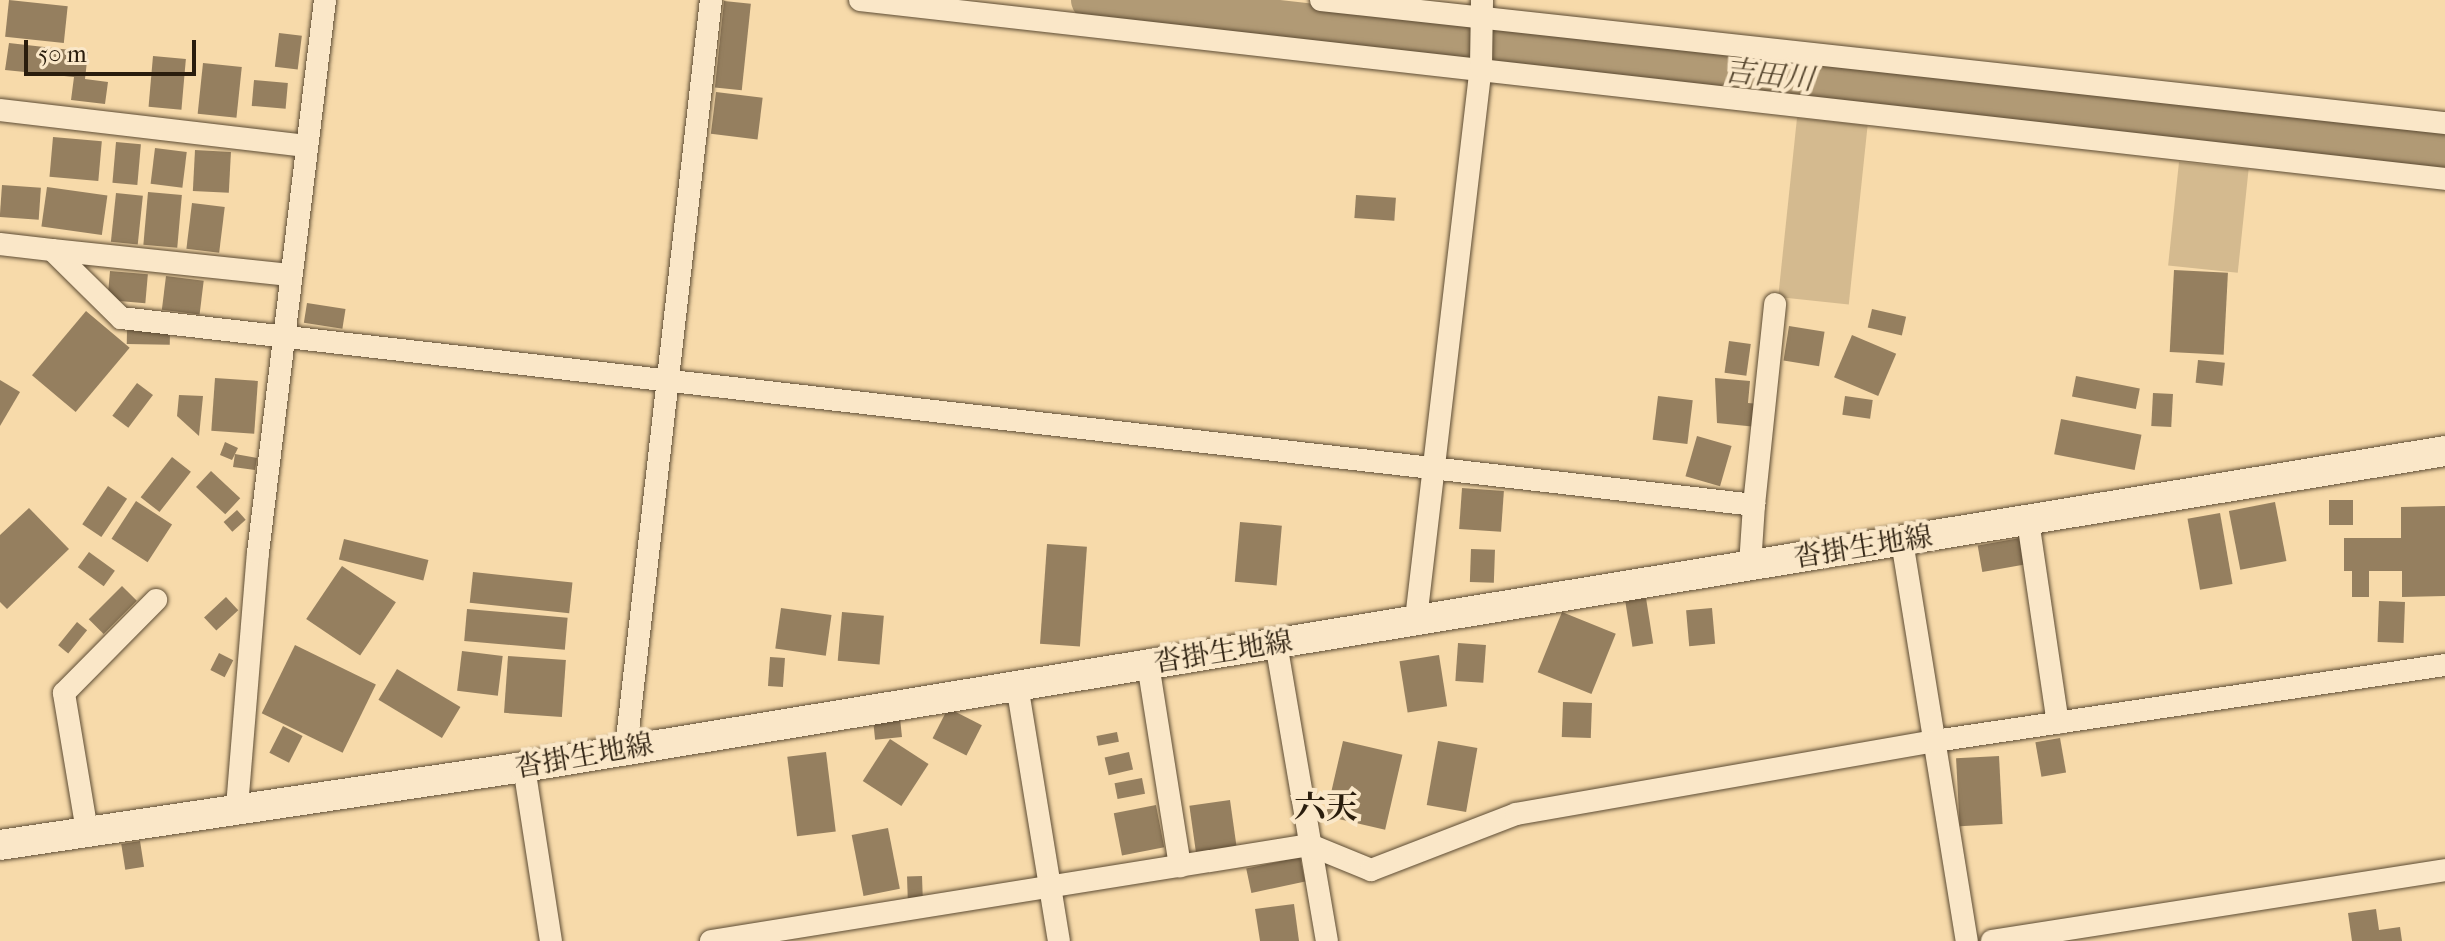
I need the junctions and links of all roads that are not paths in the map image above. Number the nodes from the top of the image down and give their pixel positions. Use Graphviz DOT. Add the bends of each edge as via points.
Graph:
graph roads {
  1 [pos="325,0"];
  2 [pos="711,0"];
  3 [pos="860,0"];
  4 [pos="1321,0"];
  5 [pos="1481,12"];
  6 [pos="1482,66"];
  7 [pos="0,110"];
  8 [pos="2445,123"];
  9 [pos="306,146"];
  10 [pos="2445,179"];
  11 [pos="0,244"];
  12 [pos="52,250"];
  13 [pos="290,275"];
  14 [pos="1775,304"];
  15 [pos="282,338"];
  16 [pos="669,382"];
  17 [pos="2445,451"];
  18 [pos="1436,468"];
  19 [pos="1754,505"];
  20 [pos="2028,521"];
  21 [pos="1902,541"];
  22 [pos="1750,566"];
  23 [pos="156,600"];
  24 [pos="1416,619"];
  25 [pos="1276,643"];
  26 [pos="1148,664"];
  27 [pos="2445,665"];
  28 [pos="1017,685"];
  29 [pos="2058,723"];
  30 [pos="1935,741"];
  31 [pos="626,748"];
  32 [pos="524,767"];
  33 [pos="237,807"];
  34 [pos="87,831"];
  35 [pos="0,845"];
  36 [pos="1310,845"];
  37 [pos="1180,866"];
  38 [pos="2445,870"];
  39 [pos="1050,887"];
  40 [pos="551,941"];
  41 [pos="711,941"];
  42 [pos="1059,941"];
  43 [pos="1327,941"];
  44 [pos="1967,941"];
  45 [pos="1992,941"];
  1 -- 9 [label="street"];
  2 -- 16 [label="street"];
  3 -- 6 [label="street"];
  4 -- 5 [label="street"];
  5 -- 6 [label="street"];
  5 -- 8 [label="street"];
  6 -- 10 [label="street"];
  6 -- 18 [label="street"];
  7 -- 9 [label="street"];
  9 -- 13 [label="street"];
  11 -- 12 [label="street"];
  12 -- 13 [label="street"];
  12 -- 15 [label="street" via="121,318"];
  13 -- 15 [label="street"];
  14 -- 19 [label="street"];
  15 -- 16 [label="street"];
  15 -- 33 [label="street"];
  16 -- 18 [label="street"];
  16 -- 31 [label="street"];
  17 -- 20 [label="main road, 沓掛生地線"];
  18 -- 19 [label="street"];
  18 -- 24 [label="street"];
  19 -- 22 [label="street"];
  20 -- 21 [label="main road, 沓掛生地線"];
  20 -- 29 [label="street"];
  21 -- 22 [label="main road, 沓掛生地線"];
  21 -- 30 [label="street"];
  22 -- 24 [label="main road, 沓掛生地線"];
  23 -- 34 [label="street" via="64,693"];
  24 -- 25 [label="main road, 沓掛生地線"];
  25 -- 26 [label="main road, 沓掛生地線"];
  25 -- 36 [label="street"];
  26 -- 28 [label="main road, 沓掛生地線"];
  26 -- 37 [label="street"];
  27 -- 29 [label="street"];
  28 -- 31 [label="main road, 沓掛生地線"];
  28 -- 39 [label="street"];
  29 -- 30 [label="street"];
  30 -- 36 [label="street" via="1516,814 1371,870"];
  30 -- 44 [label="street"];
  31 -- 32 [label="main road, 沓掛生地線"];
  32 -- 33 [label="main road, 沓掛生地線"];
  32 -- 40 [label="street"];
  33 -- 34 [label="main road, 沓掛生地線"];
  34 -- 35 [label="main road, 沓掛生地線"];
  36 -- 37 [label="street"];
  36 -- 43 [label="street"];
  37 -- 39 [label="street"];
  38 -- 45 [label="street"];
  39 -- 41 [label="street"];
  39 -- 42 [label="street"];
}
